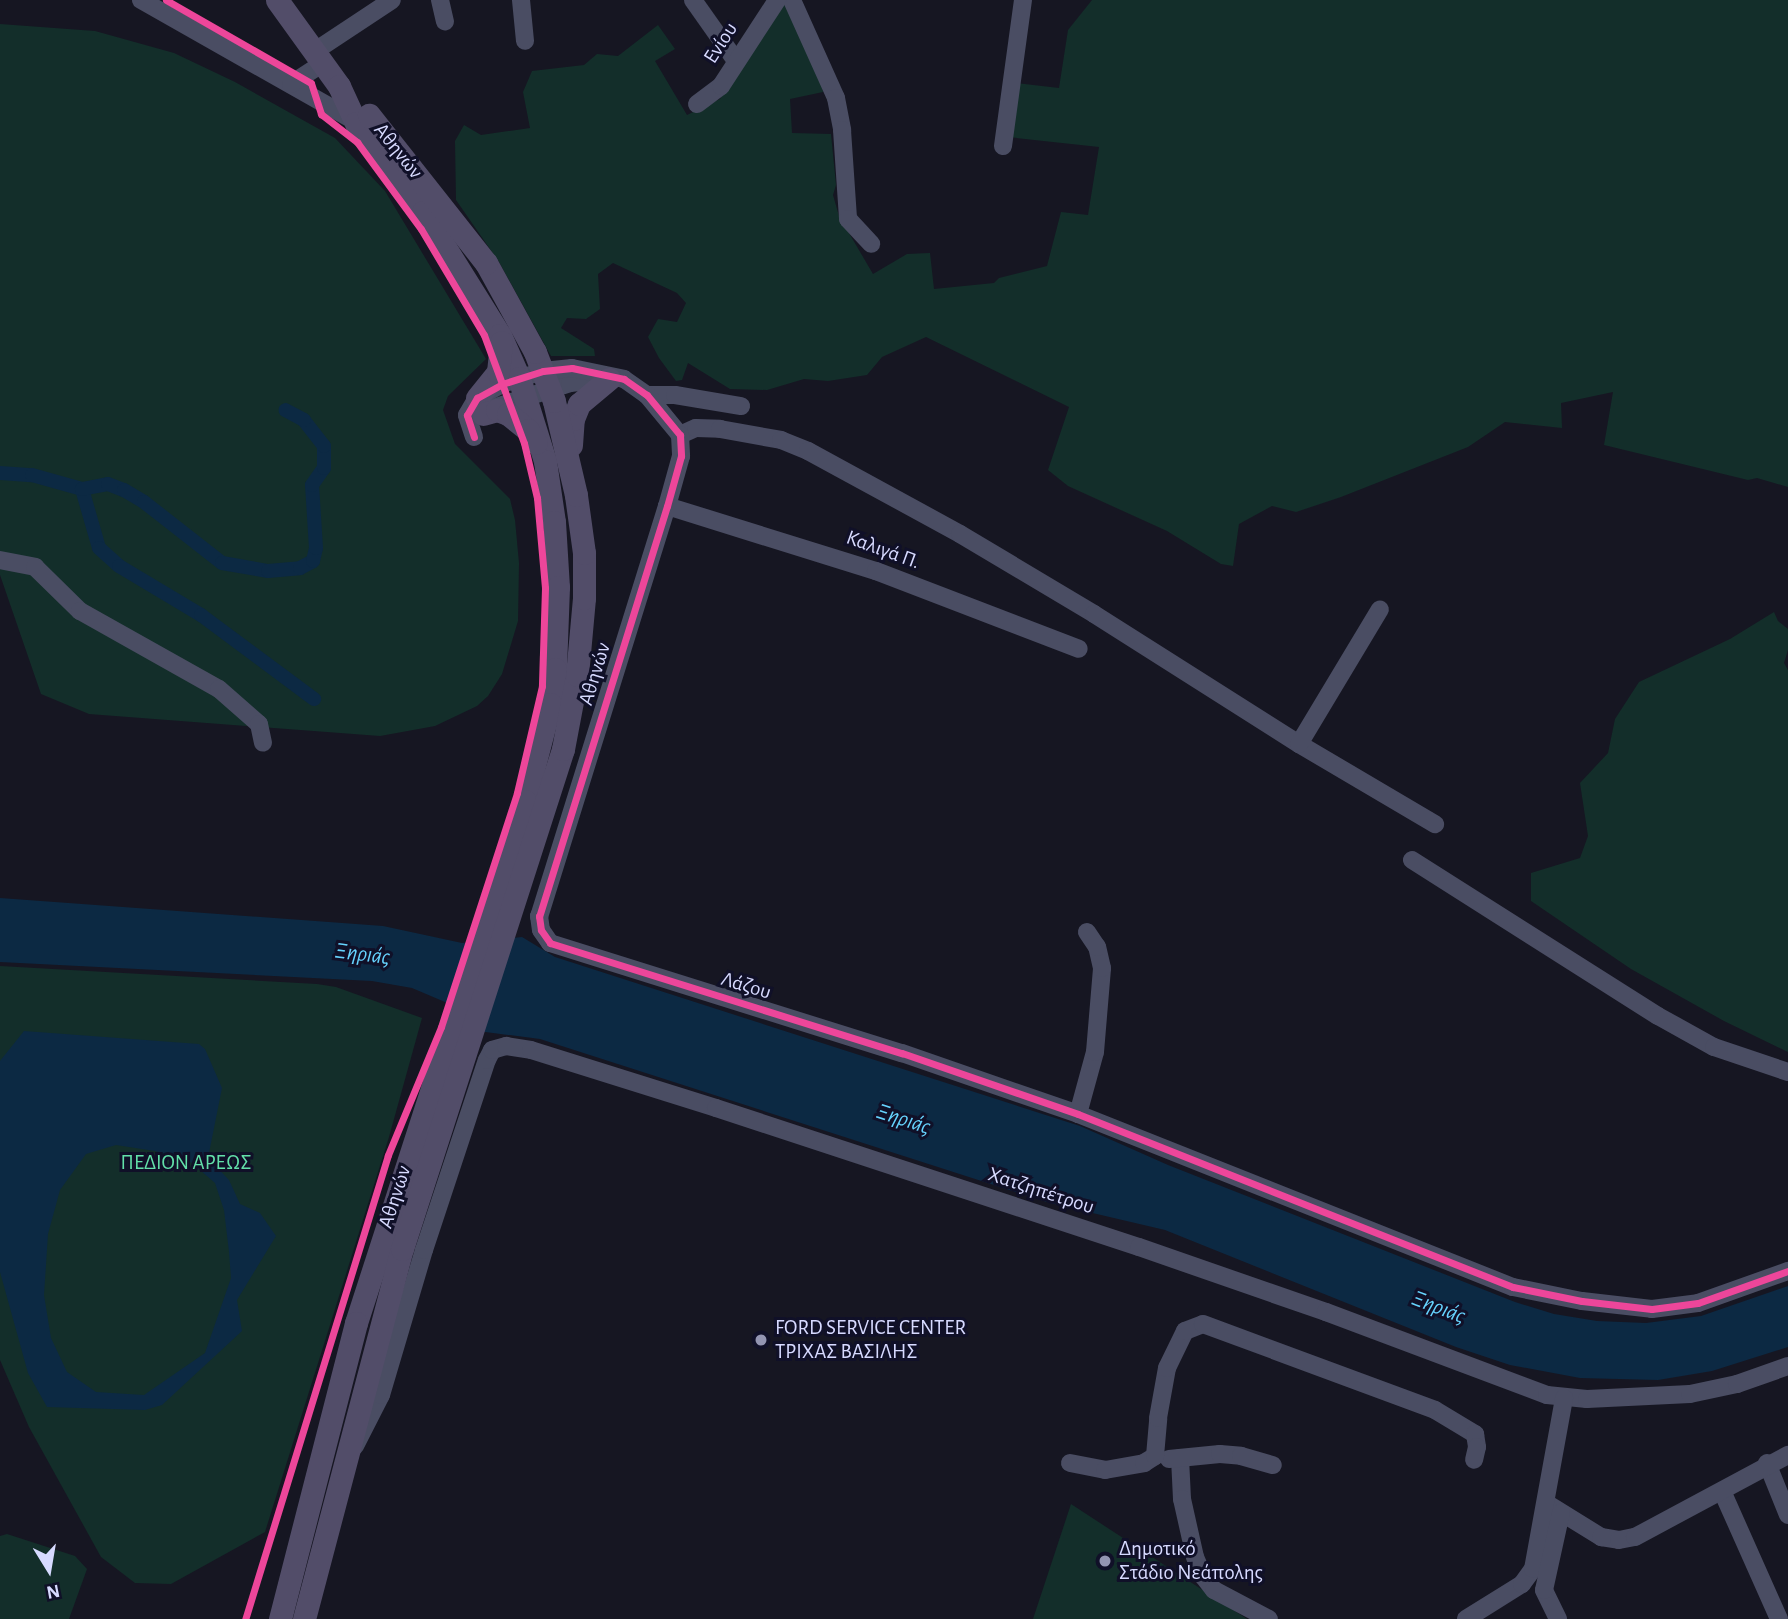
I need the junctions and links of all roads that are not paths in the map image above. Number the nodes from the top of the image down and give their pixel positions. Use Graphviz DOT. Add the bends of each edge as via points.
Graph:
graph roads {
  1 [pos="141,0"];
  2 [pos="277,0"];
  3 [pos="392,0"];
  4 [pos="440,0"];
  5 [pos="521,0"];
  6 [pos="693,0"];
  7 [pos="777,0"];
  8 [pos="792,0"];
  9 [pos="1023,0"];
  10 [pos="445,21"];
  11 [pos="524,41"];
  12 [pos="319,57"];
  13 [pos="736,61"];
  14 [pos="291,84"];
  15 [pos="697,104"];
  16 [pos="362,118"];
  17 [pos="1003,146"];
  18 [pos="871,244"];
  19 [pos="500,335"];
  20 [pos="616,379"];
  21 [pos="546,380"];
  22 [pos="522,387"];
  23 [pos="647,395"];
  24 [pos="480,406"];
  25 [pos="741,406"];
  26 [pos="680,435"];
  27 [pos="545,461"];
  28 [pos="569,466"];
  29 [pos="667,506"];
  30 [pos="0,560"];
  31 [pos="1380,609"];
  32 [pos="1079,649"];
  33 [pos="264,743"];
  34 [pos="1299,744"];
  35 [pos="1435,824"];
  36 [pos="1412,860"];
  37 [pos="539,922"];
  38 [pos="495,929"];
  39 [pos="1087,932"];
  40 [pos="460,1033"];
  41 [pos="497,1046"];
  42 [pos="1788,1072"];
  43 [pos="1078,1114"];
  44 [pos="1788,1271"];
  45 [pos="1788,1366"];
  46 [pos="1564,1398"];
  47 [pos="1788,1455"];
  48 [pos="348,1458"];
  49 [pos="1180,1458"];
  50 [pos="1151,1459"];
  51 [pos="1474,1460"];
  52 [pos="1070,1463"];
  53 [pos="1767,1463"];
  54 [pos="1273,1465"];
  55 [pos="1722,1491"];
  56 [pos="1553,1508"];
  57 [pos="1788,1515"];
  58 [pos="280,1619"];
  59 [pos="304,1619"];
  60 [pos="1269,1619"];
  61 [pos="1466,1619"];
  62 [pos="1558,1619"];
  63 [pos="1779,1619"];
  1 -- 14 [label="street"];
  2 -- 12 [label="main road, Αθηνών"];
  3 -- 12 [label="street"];
  4 -- 10 [label="street"];
  5 -- 11 [label="street"];
  6 -- 13 [label="street"];
  7 -- 13 [label="street, Ενίου"];
  8 -- 18 [label="street" via="836,98 848,219"];
  9 -- 17 [label="street"];
  12 -- 14 [label="street"];
  12 -- 16 [label="main road, Αθηνών"];
  13 -- 15 [label="street, Ενίου" via="716,91"];
  14 -- 16 [label="street"];
  16 -- 19 [label="main road, Αθηνών"];
  16 -- 21 [label="main road, Αθηνών" via="486,263"];
  19 -- 22 [label="main road, Αθηνών"];
  19 -- 24 [label="main road" via="498,372"];
  20 -- 21 [label="street"];
  20 -- 23 [label="street"];
  20 -- 28 [label="main road" via="579,404 573,419"];
  21 -- 22 [label="street"];
  21 -- 28 [label="main road, Αθηνών"];
  22 -- 24 [label="street" via="498,404"];
  22 -- 27 [label="main road, Αθηνών"];
  23 -- 25 [label="street"];
  23 -- 26 [label="street"];
  24 -- 27 [label="main road" via="512,416 528,430"];
  26 -- 29 [label="street, Αθηνών" via="681,456"];
  26 -- 34 [label="street" via="696,428 720,429 781,440 808,451 982,547"];
  27 -- 38 [label="main road, Αθηνών" via="558,587 555,669"];
  28 -- 38 [label="main road, Αθηνών" via="584,566 577,676 559,762"];
  29 -- 32 [label="street, Καλιγά Π." via="876,571"];
  29 -- 37 [label="street, Αθηνών"];
  30 -- 33 [label="street" via="34,567 80,611 219,689 259,724"];
  31 -- 34 [label="street"];
  34 -- 35 [label="street"];
  36 -- 42 [label="street" via="1658,1016 1714,1047"];
  37 -- 43 [label="street, Λάζου" via="550,943"];
  38 -- 40 [label="main road, Αθηνών"];
  39 -- 43 [label="street" via="1102,968 1095,1052"];
  40 -- 48 [label="main road, Αθηνών"];
  40 -- 58 [label="main road, Αθηνών" via="356,1322"];
  41 -- 46 [label="street, Χατζηπέτρου" via="531,1050 1139,1247 1526,1389"];
  41 -- 48 [label="street, Αθηνών" via="487,1060 381,1395"];
  43 -- 44 [label="street, Λάζου" via="1481,1276 1545,1296 1630,1308 1671,1307 1716,1297"];
  45 -- 46 [label="street, Χατζηπέτρου" via="1701,1392"];
  46 -- 56 [label="street"];
  47 -- 53 [label="street"];
  48 -- 59 [label="main road, Αθηνών"];
  49 -- 50 [label="street"];
  49 -- 54 [label="street" via="1220,1454"];
  49 -- 60 [label="street" via="1182,1499 1203,1576 1214,1590"];
  50 -- 51 [label="street" via="1157,1451 1157,1418 1167,1368 1185,1331 1203,1324 1435,1410 1475,1434"];
  50 -- 52 [label="street" via="1105,1470"];
  53 -- 55 [label="street"];
  53 -- 57 [label="street"];
  55 -- 56 [label="street" via="1619,1540 1601,1537"];
  55 -- 63 [label="street"];
  56 -- 61 [label="street" via="1530,1575"];
  56 -- 62 [label="street" via="1544,1590"];
}
